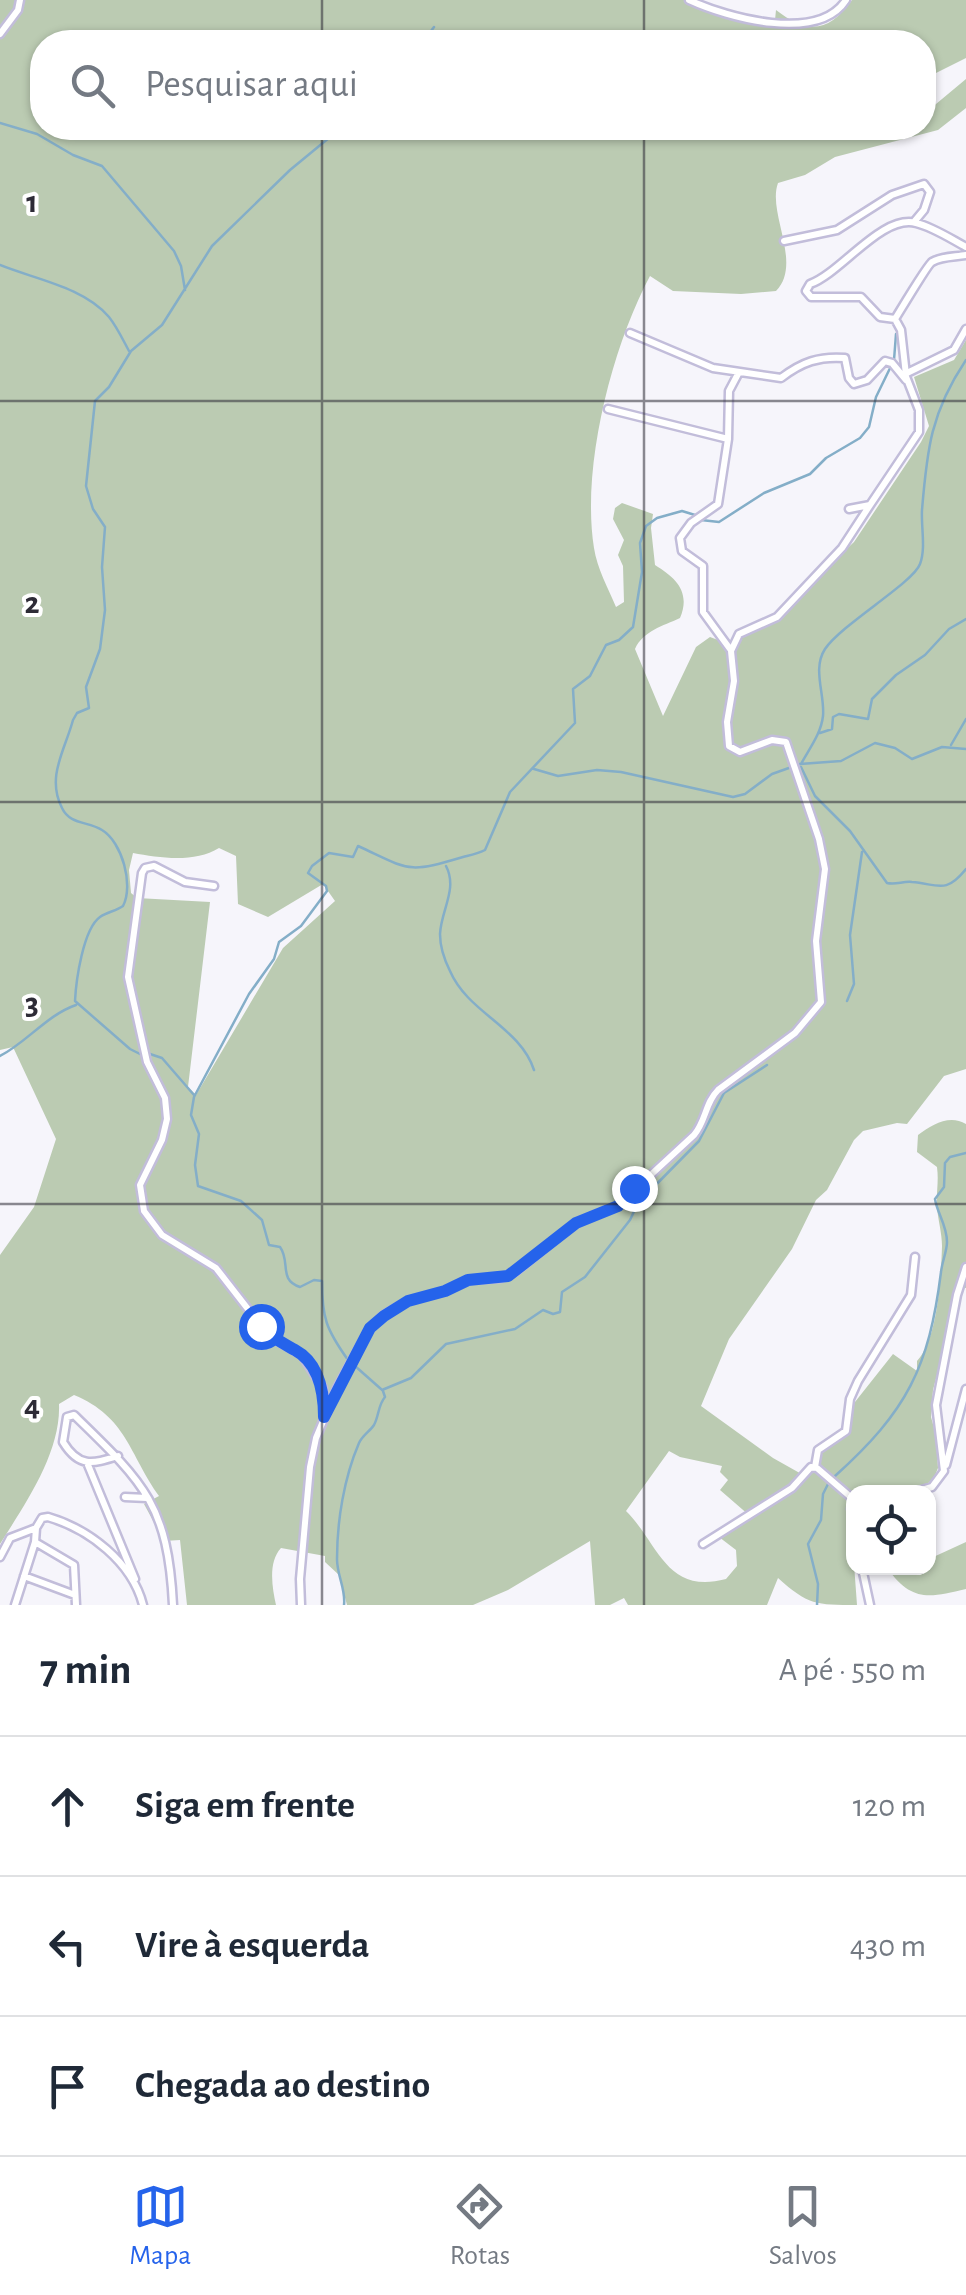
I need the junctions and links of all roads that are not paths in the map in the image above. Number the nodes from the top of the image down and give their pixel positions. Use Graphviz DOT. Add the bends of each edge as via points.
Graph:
graph roads {
  1 [pos="20,0"];
  2 [pos="689,0"];
  3 [pos="846,0"];
  4 [pos="0,34"];
  5 [pos="914,222"];
  6 [pos="784,242"];
  7 [pos="966,247"];
  8 [pos="966,255"];
  9 [pos="894,319"];
  10 [pos="966,329"];
  11 [pos="630,334"];
  12 [pos="739,373"];
  13 [pos="906,378"];
  14 [pos="608,409"];
  15 [pos="728,439"];
  16 [pos="870,505"];
  17 [pos="849,509"];
  18 [pos="731,651"];
  19 [pos="214,886"];
  20 [pos="916,1257"];
  21 [pos="966,1268"];
  22 [pos="966,1389"];
  23 [pos="324,1417"];
  24 [pos="118,1456"];
  25 [pos="88,1465"];
  26 [pos="814,1467"];
  27 [pos="944,1471"];
  28 [pos="933,1485"];
  29 [pos="846,1492"];
  30 [pos="126,1497"];
  31 [pos="148,1498"];
  32 [pos="36,1528"];
  33 [pos="36,1542"];
  34 [pos="703,1544"];
  35 [pos="0,1557"];
  36 [pos="864,1575"];
  37 [pos="24,1576"];
  38 [pos="139,1590"];
  39 [pos="75,1596"];
  40 [pos="15,1605"];
  41 [pos="76,1605"];
  42 [pos="144,1605"];
  43 [pos="174,1605"];
  44 [pos="301,1605"];
  45 [pos="870,1605"];
  1 -- 4 [label="street"];
  2 -- 3 [label="street" via="716,12 804,25 832,16"];
  5 -- 6 [label="street" via="930,192 924,184 892,195 836,230"];
  5 -- 7 [label="street"];
  5 -- 9 [label="street" via="863,245 806,291 812,297 860,297 880,317"];
  8 -- 9 [label="street" via="927,266"];
  9 -- 13 [label="street"];
  10 -- 13 [label="street" via="954,350"];
  11 -- 12 [label="street"];
  12 -- 13 [label="street" via="781,378 799,363 838,357 845,358 854,384 885,361"];
  12 -- 15 [label="street" via="729,392"];
  13 -- 16 [label="street" via="919,410 919,432"];
  14 -- 15 [label="street"];
  15 -- 18 [label="street" via="718,504 680,538 682,551 703,566 703,612"];
  16 -- 17 [label="street"];
  16 -- 18 [label="street" via="824,568 776,616 739,634"];
  18 -- 23 [label="street" via="729,746 740,752 786,742 819,838 825,882 816,941 820,1002 795,1033 718,1090 699,1129 618,1206 576,1223 508,1276 468,1280 408,1301 379,1320"];
  19 -- 23 [label="street" via="186,882 154,866 142,873 128,977 167,1119 140,1200 154,1227 216,1268 270,1336 302,1355 324,1388"];
  20 -- 26 [label="street" via="908,1302 858,1381 846,1430 818,1450"];
  21 -- 27 [label="street" via="936,1405"];
  22 -- 27 [label="street"];
  23 -- 44 [label="street" via="310,1467"];
  24 -- 25 [label="street"];
  24 -- 25 [label="street" via="70,1414 63,1442"];
  24 -- 31 [label="street"];
  25 -- 38 [label="street"];
  26 -- 29 [label="street"];
  26 -- 34 [label="street"];
  27 -- 28 [label="street"];
  30 -- 31 [label="street"];
  31 -- 43 [label="street" via="167,1538"];
  32 -- 33 [label="street"];
  32 -- 35 [label="street" via="8,1540"];
  32 -- 38 [label="street" via="48,1517 86,1534"];
  33 -- 37 [label="street"];
  33 -- 39 [label="street" via="74,1565"];
  36 -- 45 [label="street"];
  37 -- 39 [label="street"];
  37 -- 40 [label="street"];
  38 -- 42 [label="street"];
  39 -- 41 [label="street"];
}
